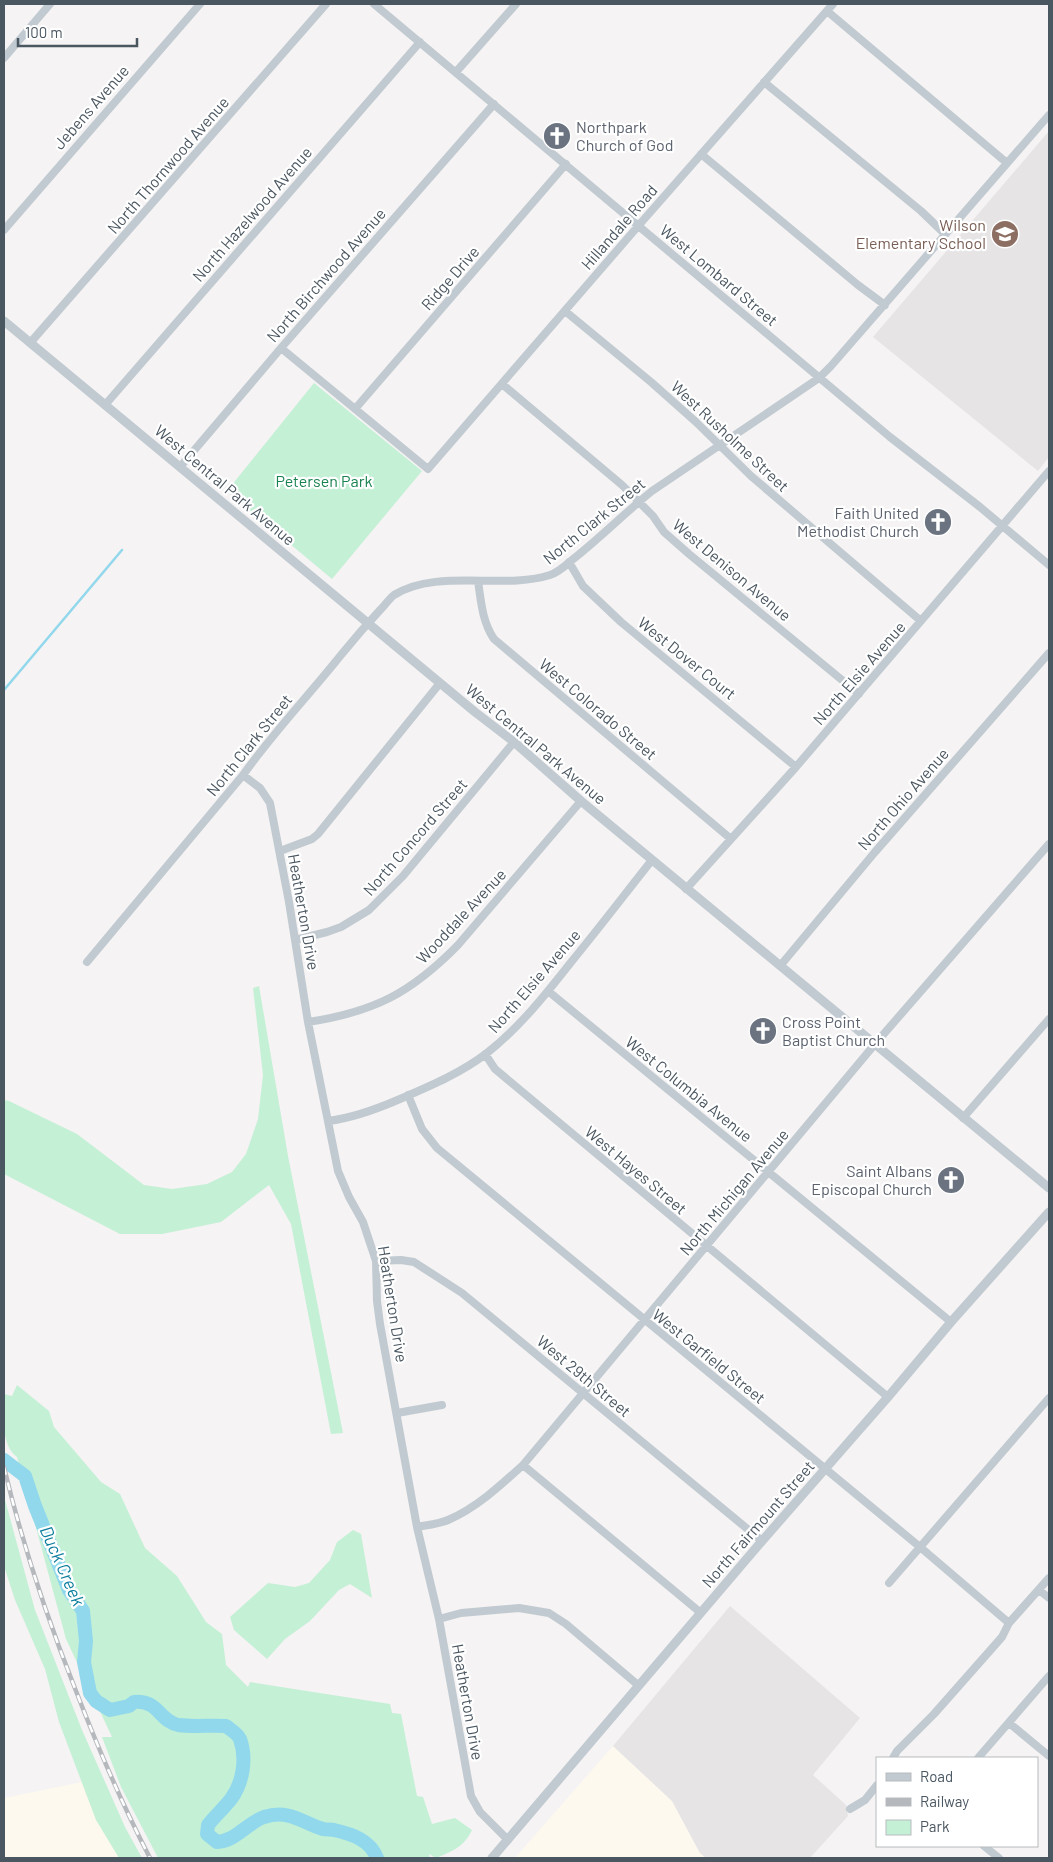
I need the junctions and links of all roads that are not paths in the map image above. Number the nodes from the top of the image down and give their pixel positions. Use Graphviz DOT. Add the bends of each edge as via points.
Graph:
graph roads {
  1 [pos="50,4"];
  2 [pos="200,4"];
  3 [pos="326,4"];
  4 [pos="374,4"];
  5 [pos="516,4"];
  6 [pos="833,4"];
  7 [pos="826,11"];
  8 [pos="420,42"];
  9 [pos="4,58"];
  10 [pos="456,72"];
  11 [pos="764,82"];
  12 [pos="494,104"];
  13 [pos="1049,115"];
  14 [pos="701,154"];
  15 [pos="1008,163"];
  16 [pos="566,164"];
  17 [pos="638,225"];
  18 [pos="4,230"];
  19 [pos="945,234"];
  20 [pos="885,305"];
  21 [pos="565,311"];
  22 [pos="4,321"];
  23 [pos="30,343"];
  24 [pos="281,348"];
  25 [pos="819,378"];
  26 [pos="502,384"];
  27 [pos="105,405"];
  28 [pos="355,409"];
  29 [pos="719,444"];
  30 [pos="180,467"];
  31 [pos="1049,471"];
  32 [pos="639,502"];
  33 [pos="1002,526"];
  34 [pos="569,562"];
  35 [pos="1049,565"];
  36 [pos="478,581"];
  37 [pos="921,621"];
  38 [pos="368,623"];
  39 [pos="1049,653"];
  40 [pos="440,683"];
  41 [pos="859,694"];
  42 [pos="514,742"];
  43 [pos="796,767"];
  44 [pos="244,775"];
  45 [pos="581,801"];
  46 [pos="731,839"];
  47 [pos="1049,844"];
  48 [pos="280,850"];
  49 [pos="652,860"];
  50 [pos="686,889"];
  51 [pos="295,940"];
  52 [pos="87,962"];
  53 [pos="780,966"];
  54 [pos="548,991"];
  55 [pos="1049,1018"];
  56 [pos="308,1022"];
  57 [pos="876,1044"];
  58 [pos="485,1054"];
  59 [pos="408,1096"];
  60 [pos="963,1118"];
  61 [pos="328,1121"];
  62 [pos="768,1172"];
  63 [pos="1049,1188"];
  64 [pos="1049,1212"];
  65 [pos="706,1247"];
  66 [pos="376,1261"];
  67 [pos="644,1320"];
  68 [pos="952,1322"];
  69 [pos="583,1394"];
  70 [pos="888,1398"];
  71 [pos="1049,1398"];
  72 [pos="442,1405"];
  73 [pos="397,1413"];
  74 [pos="523,1465"];
  75 [pos="825,1469"];
  76 [pos="417,1527"];
  77 [pos="762,1541"];
  78 [pos="920,1547"];
  79 [pos="1049,1578"];
  80 [pos="889,1583"];
  81 [pos="1039,1590"];
  82 [pos="1049,1598"];
  83 [pos="701,1613"];
  84 [pos="439,1619"];
  85 [pos="1009,1623"];
  86 [pos="1049,1676"];
  87 [pos="638,1685"];
  88 [pos="1009,1722"];
  89 [pos="1049,1756"];
  90 [pos="894,1757"];
  91 [pos="979,1757"];
  92 [pos="876,1787"];
  93 [pos="850,1809"];
  94 [pos="508,1840"];
  95 [pos="985,1847"];
  96 [pos="492,1858"];
  97 [pos="999,1858"];
  1 -- 9 [label="street"];
  2 -- 18 [label="street, Jebens Avenue"];
  3 -- 23 [label="street, North Thornwood Avenue"];
  4 -- 8 [label="street, West Lombard Street"];
  5 -- 10 [label="street"];
  6 -- 7 [label="street, Hillandale Road"];
  7 -- 11 [label="street, Hillandale Road"];
  7 -- 15 [label="street"];
  8 -- 10 [label="street, West Lombard Street"];
  8 -- 27 [label="street, North Hazelwood Avenue"];
  10 -- 12 [label="street, West Lombard Street"];
  11 -- 14 [label="street, Hillandale Road"];
  11 -- 19 [label="street"];
  12 -- 16 [label="street, West Lombard Street"];
  12 -- 24 [label="street, North Birchwood Avenue"];
  13 -- 15 [label="street, North Clark Street"];
  14 -- 17 [label="street, Hillandale Road"];
  14 -- 20 [label="street"];
  15 -- 19 [label="street, North Clark Street"];
  16 -- 17 [label="street, West Lombard Street"];
  16 -- 28 [label="street, Ridge Drive"];
  17 -- 21 [label="street, Hillandale Road"];
  17 -- 25 [label="street, West Lombard Street"];
  19 -- 20 [label="street, North Clark Street"];
  20 -- 25 [label="street, North Clark Street"];
  21 -- 26 [label="street, Hillandale Road"];
  21 -- 29 [label="street, West Rusholme Street"];
  22 -- 23 [label="street, West Central Park Avenue"];
  23 -- 27 [label="street, West Central Park Avenue"];
  24 -- 28 [label="street"];
  24 -- 30 [label="street, North Birchwood Avenue"];
  25 -- 29 [label="street, North Clark Street"];
  25 -- 33 [label="street, West Lombard Street"];
  26 -- 28 [label="street, Hillandale Road" via="428,469"];
  26 -- 32 [label="street, West Denison Avenue"];
  27 -- 30 [label="street, West Central Park Avenue"];
  29 -- 32 [label="street, North Clark Street"];
  29 -- 37 [label="street, West Rusholme Street" via="750,476"];
  30 -- 38 [label="street, West Central Park Avenue"];
  31 -- 33 [label="street, North Elsie Avenue"];
  32 -- 34 [label="street, North Clark Street"];
  32 -- 41 [label="street, West Denison Avenue" via="664,532 689,554"];
  33 -- 35 [label="street, West Lombard Street"];
  33 -- 37 [label="street, North Elsie Avenue"];
  34 -- 36 [label="street, North Clark Street" via="540,578"];
  34 -- 43 [label="street, West Dover Court" via="583,586 621,622"];
  36 -- 38 [label="street, North Clark Street" via="417,585 393,596"];
  36 -- 46 [label="street, West Colorado Street" via="483,615 494,639"];
  37 -- 41 [label="street, North Elsie Avenue"];
  38 -- 40 [label="street, West Central Park Avenue"];
  38 -- 44 [label="street, North Clark Street"];
  39 -- 53 [label="street, North Ohio Avenue"];
  40 -- 42 [label="street, West Central Park Avenue"];
  40 -- 48 [label="street" via="318,834"];
  41 -- 43 [label="street, North Elsie Avenue"];
  42 -- 45 [label="street, West Central Park Avenue"];
  42 -- 51 [label="street, North Concord Street" via="403,876 369,910 341,927"];
  43 -- 46 [label="street, North Elsie Avenue"];
  44 -- 48 [label="street, Heatherton Drive" via="260,788 270,803"];
  44 -- 52 [label="street, North Clark Street"];
  45 -- 49 [label="street, West Central Park Avenue"];
  45 -- 56 [label="street, Wooddale Avenue" via="436,967 381,1003 335,1018"];
  46 -- 50 [label="street, North Elsie Avenue"];
  47 -- 57 [label="street, North Michigan Avenue"];
  48 -- 51 [label="street, Heatherton Drive"];
  49 -- 50 [label="street, West Central Park Avenue"];
  49 -- 54 [label="street, North Elsie Avenue"];
  50 -- 53 [label="street, West Central Park Avenue"];
  51 -- 56 [label="street, Heatherton Drive"];
  53 -- 57 [label="street, West Central Park Avenue"];
  54 -- 58 [label="street, North Elsie Avenue"];
  54 -- 62 [label="street, West Columbia Avenue"];
  55 -- 60 [label="street"];
  56 -- 61 [label="street, Heatherton Drive"];
  57 -- 60 [label="street, West Central Park Avenue"];
  57 -- 62 [label="street, North Michigan Avenue"];
  58 -- 59 [label="street, North Elsie Avenue"];
  58 -- 65 [label="street, West Hayes Street" via="495,1069"];
  59 -- 61 [label="street, North Elsie Avenue" via="345,1119"];
  59 -- 67 [label="street, West Garfield Street" via="422,1129 437,1148"];
  60 -- 63 [label="street, West Central Park Avenue"];
  61 -- 66 [label="street, Heatherton Drive" via="338,1171"];
  62 -- 65 [label="street, North Michigan Avenue"];
  62 -- 68 [label="street, West Columbia Avenue"];
  64 -- 68 [label="street, North Fairmount Street"];
  65 -- 67 [label="street, North Michigan Avenue"];
  65 -- 70 [label="street, West Hayes Street"];
  66 -- 69 [label="street, West 29th Street" via="414,1262 433,1273 462,1292"];
  66 -- 73 [label="street, Heatherton Drive" via="380,1324"];
  67 -- 69 [label="street, North Michigan Avenue"];
  67 -- 75 [label="street, West Garfield Street"];
  68 -- 70 [label="street, North Fairmount Street"];
  69 -- 74 [label="street, North Michigan Avenue"];
  69 -- 77 [label="street, West 29th Street"];
  70 -- 75 [label="street, North Fairmount Street"];
  71 -- 78 [label="street"];
  72 -- 73 [label="street"];
  73 -- 76 [label="street, Heatherton Drive"];
  74 -- 76 [label="street, North Michigan Avenue" via="493,1492 462,1513 446,1521"];
  74 -- 83 [label="street"];
  75 -- 77 [label="street, North Fairmount Street"];
  75 -- 78 [label="street, West Garfield Street"];
  76 -- 84 [label="street, Heatherton Drive"];
  77 -- 83 [label="street, North Fairmount Street"];
  78 -- 80 [label="street"];
  78 -- 85 [label="street, West Garfield Street"];
  79 -- 81 [label="street"];
  81 -- 82 [label="street"];
  81 -- 85 [label="street"];
  83 -- 87 [label="street, North Fairmount Street"];
  84 -- 87 [label="street" via="461,1613 519,1608 550,1613"];
  84 -- 94 [label="street, Heatherton Drive" via="471,1796 480,1812"];
  85 -- 90 [label="street" via="1002,1637"];
  86 -- 88 [label="street"];
  87 -- 94 [label="street, North Fairmount Street"];
  88 -- 89 [label="street"];
  88 -- 91 [label="street"];
  92 -- 93 [label="street" via="865,1800"];
  94 -- 96 [label="street, North Fairmount Street"];
  95 -- 97 [label="street"];
}
